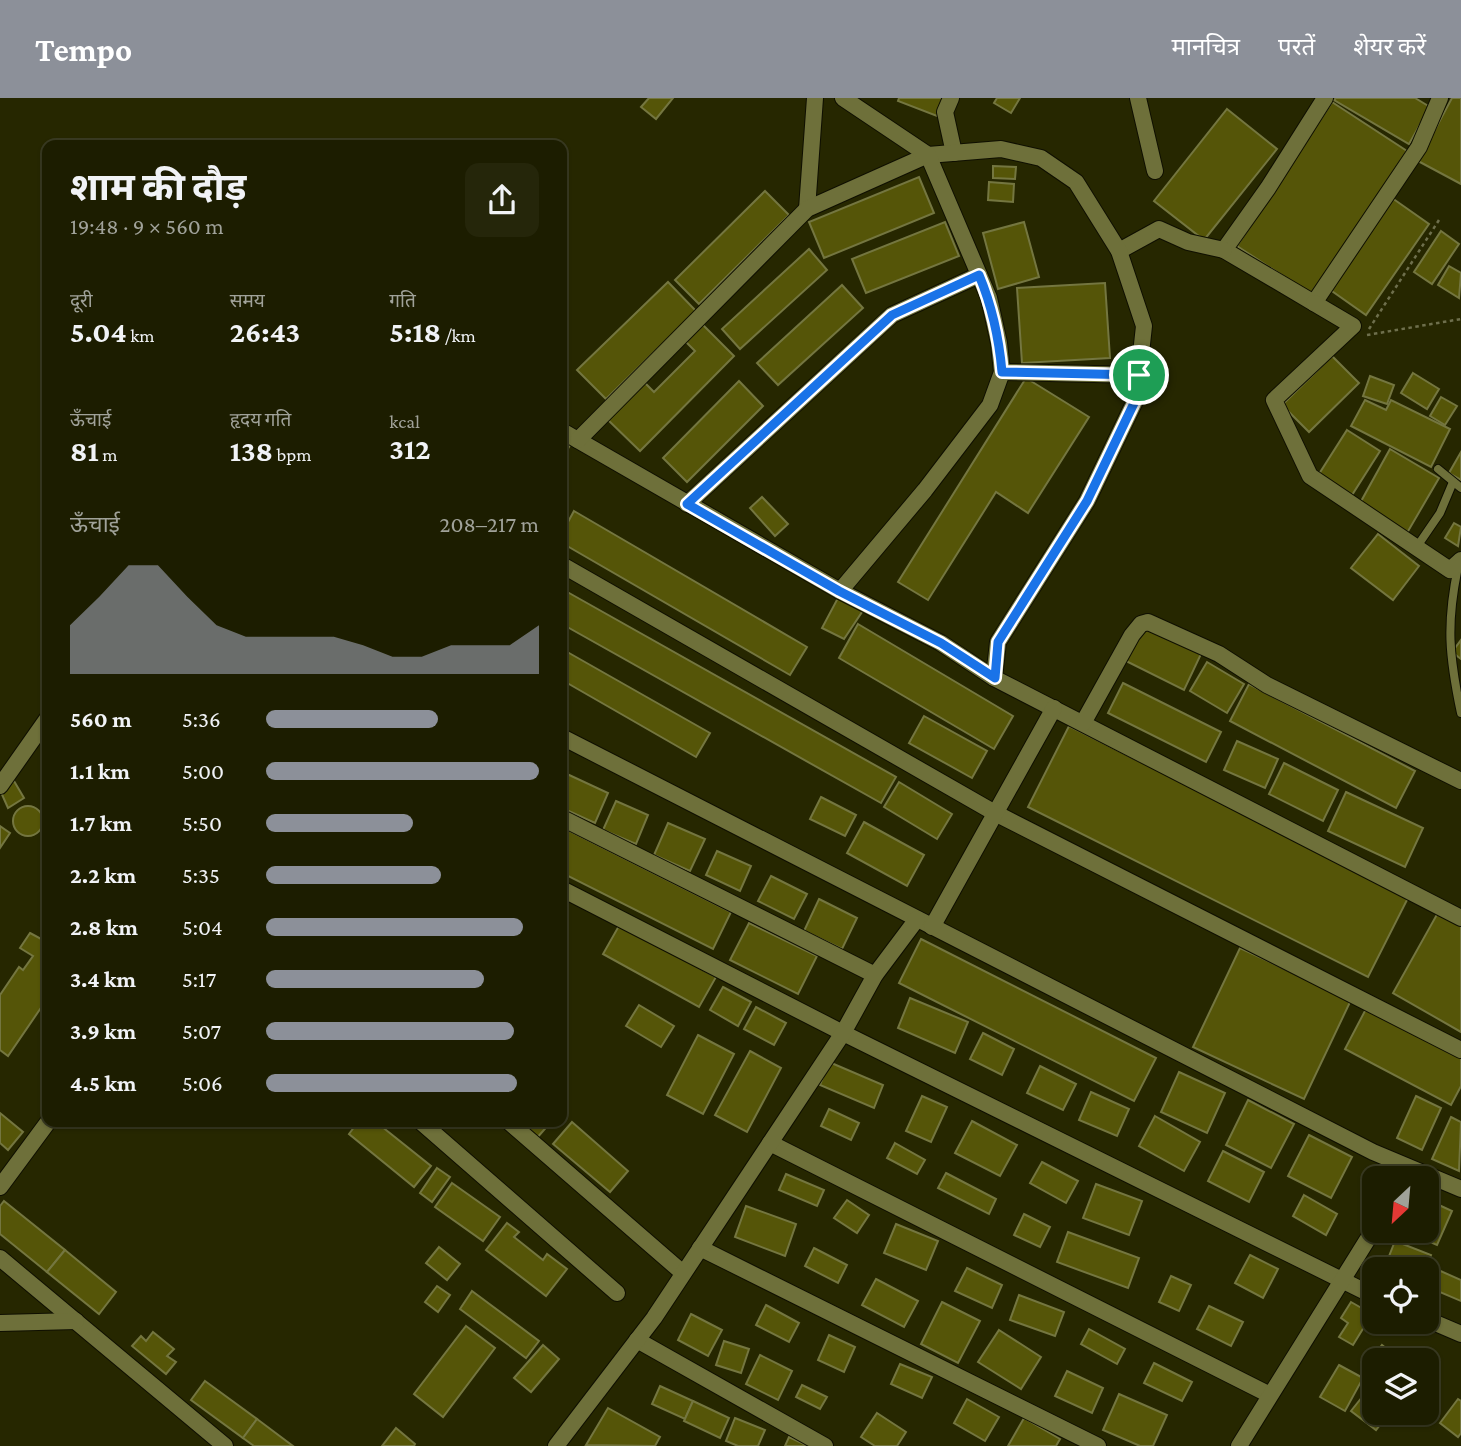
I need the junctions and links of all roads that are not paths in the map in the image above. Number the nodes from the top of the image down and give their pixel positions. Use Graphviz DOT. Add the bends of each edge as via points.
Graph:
graph roads {
  1 [pos="815,98"];
  2 [pos="843,98"];
  3 [pos="951,98"];
  4 [pos="1138,98"];
  5 [pos="1325,98"];
  6 [pos="1440,98"];
  7 [pos="954,153"];
  8 [pos="928,155"];
  9 [pos="1154,171"];
  10 [pos="807,209"];
  11 [pos="1224,250"];
  12 [pos="1119,251"];
  13 [pos="979,275"];
  14 [pos="1314,303"];
  15 [pos="1002,372"];
  16 [pos="1139,375"];
  17 [pos="567,434"];
  18 [pos="578,440"];
  19 [pos="1438,469"];
  20 [pos="1453,482"];
  21 [pos="1461,488"];
  22 [pos="687,504"];
  23 [pos="1416,548"];
  24 [pos="1461,559"];
  25 [pos="567,568"];
  26 [pos="839,591"];
  27 [pos="995,678"];
  28 [pos="1054,708"];
  29 [pos="1461,713"];
  30 [pos="1083,723"];
  31 [pos="42,726"];
  32 [pos="567,740"];
  33 [pos="1461,781"];
  34 [pos="0,786"];
  35 [pos="995,813"];
  36 [pos="567,821"];
  37 [pos="567,892"];
  38 [pos="1461,918"];
  39 [pos="924,923"];
  40 [pos="875,975"];
  41 [pos="843,1032"];
  42 [pos="1461,1050"];
  43 [pos="44,1127"];
  44 [pos="427,1127"];
  45 [pos="515,1127"];
  46 [pos="770,1143"];
  47 [pos="1397,1166"];
  48 [pos="1439,1182"];
  49 [pos="0,1187"];
  50 [pos="1461,1189"];
  51 [pos="1365,1243"];
  52 [pos="700,1248"];
  53 [pos="0,1258"];
  54 [pos="683,1273"];
  55 [pos="1341,1282"];
  56 [pos="1362,1291"];
  57 [pos="617,1293"];
  58 [pos="76,1321"];
  59 [pos="0,1323"];
  60 [pos="1439,1325"];
  61 [pos="1461,1334"];
  62 [pos="637,1340"];
  63 [pos="1270,1395"];
  64 [pos="225,1446"];
  65 [pos="556,1446"];
  66 [pos="825,1446"];
  67 [pos="1098,1446"];
  68 [pos="1239,1446"];
  1 -- 10 [label="street"];
  2 -- 8 [label="street"];
  3 -- 7 [label="street" via="945,111"];
  4 -- 9 [label="street"];
  5 -- 11 [label="street"];
  6 -- 14 [label="street" via="1419,147"];
  7 -- 8 [label="street"];
  7 -- 12 [label="street" via="1001,149 1041,158 1076,181"];
  8 -- 10 [label="street"];
  8 -- 13 [label="street"];
  10 -- 18 [label="street"];
  11 -- 12 [label="street" via="1159,229"];
  11 -- 14 [label="street"];
  12 -- 16 [label="street" via="1144,326"];
  13 -- 15 [label="street" via="989,298"];
  13 -- 22 [label="street" via="892,315"];
  14 -- 23 [label="street" via="1359,330 1274,400 1310,476"];
  15 -- 16 [label="street"];
  15 -- 26 [label="street" via="990,405"];
  16 -- 27 [label="street" via="1136,399 1087,501 998,642"];
  17 -- 18 [label="street"];
  18 -- 22 [label="street"];
  19 -- 20 [label="lane"];
  20 -- 21 [label="lane"];
  20 -- 23 [label="lane" via="1440,513"];
  22 -- 26 [label="street"];
  23 -- 24 [label="street" via="1450,570"];
  24 -- 29 [label="lane" via="1451,601 1449,658"];
  25 -- 35 [label="street"];
  26 -- 27 [label="street" via="941,643"];
  27 -- 28 [label="street"];
  28 -- 30 [label="street"];
  28 -- 35 [label="street"];
  30 -- 33 [label="street" via="1132,635 1148,622 1219,654 1267,685"];
  30 -- 38 [label="street"];
  31 -- 34 [label="street"];
  32 -- 39 [label="street"];
  35 -- 39 [label="street"];
  35 -- 42 [label="street"];
  36 -- 40 [label="street"];
  37 -- 41 [label="street"];
  39 -- 40 [label="street"];
  39 -- 47 [label="street"];
  40 -- 41 [label="street"];
  41 -- 46 [label="street"];
  41 -- 55 [label="street"];
  43 -- 49 [label="street"];
  44 -- 57 [label="street"];
  45 -- 54 [label="street"];
  46 -- 52 [label="street"];
  46 -- 63 [label="street"];
  48 -- 50 [label="street"];
  51 -- 55 [label="street"];
  52 -- 54 [label="street"];
  52 -- 67 [label="street"];
  53 -- 58 [label="street"];
  54 -- 62 [label="street"];
  55 -- 56 [label="street"];
  55 -- 63 [label="street"];
  58 -- 59 [label="street"];
  58 -- 64 [label="street"];
  60 -- 61 [label="street"];
  62 -- 65 [label="street"];
  62 -- 66 [label="street"];
  63 -- 68 [label="street"];
}
